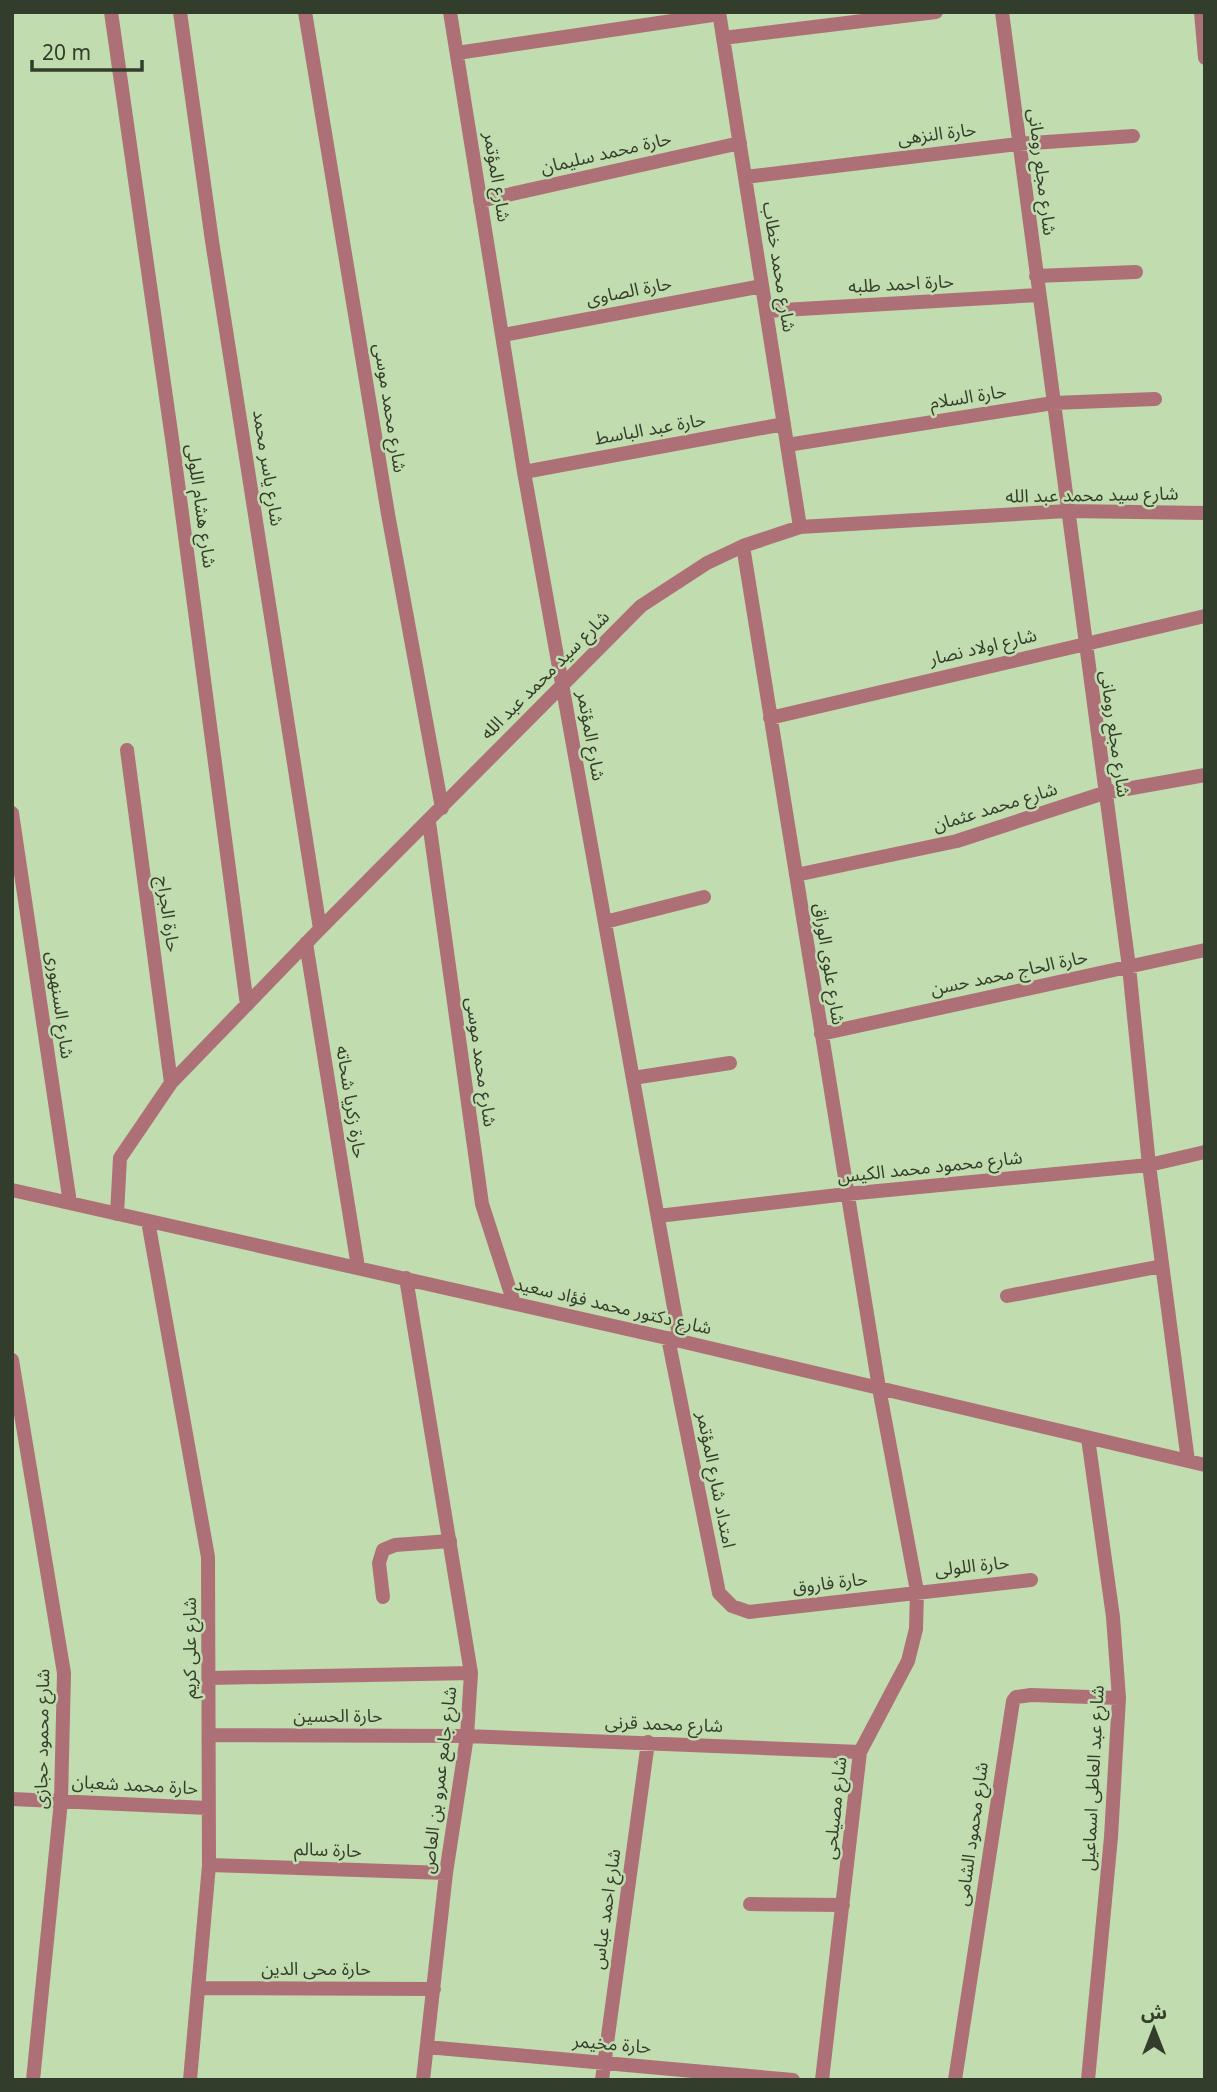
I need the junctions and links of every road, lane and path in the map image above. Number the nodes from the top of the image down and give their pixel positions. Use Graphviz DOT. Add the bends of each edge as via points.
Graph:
graph roads {
  1 [pos="111,12"];
  2 [pos="180,12"];
  3 [pos="305,12"];
  4 [pos="450,12"];
  5 [pos="936,12"];
  6 [pos="1002,12"];
  7 [pos="1201,12"];
  8 [pos="719,13"];
  9 [pos="723,38"];
  10 [pos="457,53"];
  11 [pos="1205,58"];
  12 [pos="1133,136"];
  13 [pos="740,143"];
  14 [pos="1018,144"];
  15 [pos="745,177"];
  16 [pos="481,201"];
  17 [pos="1136,272"];
  18 [pos="1036,276"];
  19 [pos="762,286"];
  20 [pos="1038,295"];
  21 [pos="766,311"];
  22 [pos="504,335"];
  23 [pos="1155,399"];
  24 [pos="1053,403"];
  25 [pos="784,424"];
  26 [pos="787,444"];
  27 [pos="524,472"];
  28 [pos="1068,511"];
  29 [pos="1205,513"];
  30 [pos="800,527"];
  31 [pos="743,546"];
  32 [pos="1205,616"];
  33 [pos="1084,643"];
  34 [pos="562,684"];
  35 [pos="771,718"];
  36 [pos="127,750"];
  37 [pos="1205,775"];
  38 [pos="1104,793"];
  39 [pos="442,808"];
  40 [pos="12,813"];
  41 [pos="429,822"];
  42 [pos="796,875"];
  43 [pos="704,897"];
  44 [pos="605,922"];
  45 [pos="320,929"];
  46 [pos="306,943"];
  47 [pos="1205,950"];
  48 [pos="1129,967"];
  49 [pos="247,1004"];
  50 [pos="821,1034"];
  51 [pos="730,1063"];
  52 [pos="633,1078"];
  53 [pos="171,1083"];
  54 [pos="1205,1152"];
  55 [pos="1149,1165"];
  56 [pos="12,1190"];
  57 [pos="847,1194"];
  58 [pos="70,1203"];
  59 [pos="117,1214"];
  60 [pos="658,1216"];
  61 [pos="148,1221"];
  62 [pos="1162,1266"];
  63 [pos="358,1267"];
  64 [pos="407,1278"];
  65 [pos="1007,1296"];
  66 [pos="514,1303"];
  67 [pos="674,1340"];
  68 [pos="12,1360"];
  69 [pos="878,1388"];
  70 [pos="1088,1438"];
  71 [pos="1188,1461"];
  72 [pos="1205,1465"];
  73 [pos="450,1541"];
  74 [pos="1031,1580"];
  75 [pos="917,1591"];
  76 [pos="383,1597"];
  77 [pos="749,1612"];
  78 [pos="471,1673"];
  79 [pos="210,1678"];
  80 [pos="1119,1698"];
  81 [pos="209,1735"];
  82 [pos="467,1736"];
  83 [pos="648,1742"];
  84 [pos="860,1752"];
  85 [pos="12,1799"];
  86 [pos="61,1801"];
  87 [pos="208,1808"];
  88 [pos="209,1865"];
  89 [pos="446,1873"];
  90 [pos="750,1904"];
  91 [pos="843,1905"];
  92 [pos="198,1988"];
  93 [pos="434,1989"];
  94 [pos="427,2047"];
  95 [pos="604,2063"];
  96 [pos="33,2080"];
  97 [pos="190,2080"];
  98 [pos="423,2080"];
  99 [pos="602,2080"];
  100 [pos="793,2080"];
  101 [pos="822,2080"];
  102 [pos="955,2080"];
  103 [pos="1088,2080"];
  1 -- 49 [label="street, شارع هشام اللولى"];
  2 -- 45 [label="street, شارع ياسر محمد"];
  3 -- 39 [label="street, شارع محمد موسى"];
  4 -- 10 [label="street, شارع المؤتمر"];
  5 -- 9 [label="street"];
  6 -- 14 [label="street, شارع مجلع رومانى"];
  7 -- 11 [label="street"];
  8 -- 9 [label="street, شارع محمد خطاب"];
  8 -- 10 [label="street"];
  9 -- 13 [label="street, شارع محمد خطاب"];
  10 -- 16 [label="street, شارع المؤتمر"];
  12 -- 14 [label="street, حارة النزهى"];
  13 -- 15 [label="street, شارع محمد خطاب"];
  13 -- 16 [label="street, حارة محمد سليمان"];
  14 -- 15 [label="street, حارة النزهى"];
  14 -- 18 [label="street, شارع مجلع رومانى"];
  15 -- 19 [label="street, شارع محمد خطاب"];
  16 -- 22 [label="street, شارع المؤتمر"];
  17 -- 18 [label="street"];
  18 -- 20 [label="street, شارع مجلع رومانى"];
  19 -- 21 [label="street, شارع محمد خطاب"];
  19 -- 22 [label="street, حارة الصاوى"];
  20 -- 21 [label="street, حارة احمد طلبه"];
  20 -- 24 [label="street, شارع مجلع رومانى"];
  21 -- 25 [label="street, شارع محمد خطاب"];
  22 -- 27 [label="street, شارع المؤتمر"];
  23 -- 24 [label="street, حارة السلام"];
  24 -- 26 [label="street, حارة السلام"];
  24 -- 28 [label="street, شارع مجلع رومانى"];
  25 -- 26 [label="street, شارع محمد خطاب"];
  25 -- 27 [label="street, حارة عبد الباسط"];
  26 -- 30 [label="street, شارع محمد خطاب"];
  27 -- 34 [label="street, شارع المؤتمر"];
  28 -- 29 [label="street, شارع سيد محمد عبد الله"];
  28 -- 30 [label="street, شارع سيد محمد عبد الله"];
  28 -- 33 [label="street, شارع مجلع رومانى"];
  30 -- 31 [label="street, شارع سيد محمد عبد الله"];
  31 -- 34 [label="street, شارع سيد محمد عبد الله" via="696,569 641,606"];
  31 -- 35 [label="street, شارع علوى الوراق"];
  32 -- 33 [label="street, شارع اولاد نصار"];
  33 -- 35 [label="street, شارع اولاد نصار"];
  33 -- 38 [label="street, شارع مجلع رومانى"];
  34 -- 39 [label="street, شارع سيد محمد عبد الله"];
  34 -- 44 [label="street, شارع المؤتمر"];
  35 -- 42 [label="street, شارع علوى الوراق"];
  36 -- 53 [label="street, حارة الجراج"];
  37 -- 38 [label="street, شارع محمد عثمان"];
  38 -- 42 [label="street, شارع محمد عثمان" via="957,841"];
  38 -- 48 [label="street, شارع مجلع رومانى"];
  39 -- 41 [label="street, شارع سيد محمد عبد الله"];
  40 -- 58 [label="street, شارع السنهورى"];
  41 -- 45 [label="street, شارع سيد محمد عبد الله"];
  41 -- 66 [label="street, شارع محمد موسى" via="482,1205"];
  42 -- 50 [label="street, شارع علوى الوراق"];
  43 -- 44 [label="street"];
  44 -- 52 [label="street, شارع المؤتمر"];
  45 -- 46 [label="street, شارع سيد محمد عبد الله"];
  46 -- 49 [label="street, شارع سيد محمد عبد الله"];
  46 -- 63 [label="street, حارة زكريا شحاته"];
  47 -- 48 [label="street, حارة الحاج محمد حسن"];
  48 -- 50 [label="street, حارة الحاج محمد حسن"];
  48 -- 55 [label="street, شارع مجلع رومانى"];
  49 -- 53 [label="street, شارع سيد محمد عبد الله"];
  50 -- 57 [label="street, شارع علوى الوراق"];
  51 -- 52 [label="street"];
  52 -- 60 [label="street, شارع المؤتمر"];
  53 -- 59 [label="street, شارع سيد محمد عبد الله" via="120,1158"];
  54 -- 55 [label="street, شارع محمود محمد الكيس"];
  55 -- 57 [label="street, شارع محمود محمد الكيس"];
  55 -- 62 [label="street, شارع مجلع رومانى"];
  56 -- 58 [label="street, شارع دكتور محمد فؤاد سعيد"];
  57 -- 60 [label="street, شارع محمود محمد الكيس"];
  57 -- 69 [label="street, شارع علوى الوراق"];
  58 -- 59 [label="street, شارع دكتور محمد فؤاد سعيد"];
  59 -- 61 [label="street, شارع دكتور محمد فؤاد سعيد"];
  60 -- 67 [label="street, شارع المؤتمر"];
  61 -- 63 [label="street, شارع دكتور محمد فؤاد سعيد"];
  61 -- 79 [label="street, شارع على كريم" via="208,1557"];
  62 -- 65 [label="street"];
  62 -- 71 [label="street, شارع مجلع رومانى"];
  63 -- 64 [label="street, شارع دكتور محمد فؤاد سعيد"];
  64 -- 66 [label="street, شارع دكتور محمد فؤاد سعيد"];
  64 -- 73 [label="street, شارع جامع عمرو بن العاص"];
  66 -- 67 [label="street, شارع دكتور محمد فؤاد سعيد"];
  67 -- 69 [label="street, شارع دكتور محمد فؤاد سعيد"];
  67 -- 77 [label="street, امتداد شارع المؤتمر" via="719,1593 732,1606"];
  68 -- 86 [label="street, شارع محمود حجازى" via="64,1673"];
  69 -- 70 [label="street, شارع دكتور محمد فؤاد سعيد"];
  69 -- 75 [label="street, شارع مصيلحى"];
  70 -- 71 [label="street, شارع دكتور محمد فؤاد سعيد"];
  70 -- 80 [label="street, شارع عبد العاطى اسماعيل" via="1113,1617"];
  71 -- 72 [label="street, شارع دكتور محمد فؤاد سعيد"];
  73 -- 76 [label="street" via="383,1550 379,1563"];
  73 -- 78 [label="street, شارع جامع عمرو بن العاص"];
  74 -- 75 [label="street, حارة اللولى"];
  75 -- 77 [label="street, حارة فاروق"];
  75 -- 84 [label="street, شارع مصيلحى" via="916,1629 908,1661"];
  78 -- 79 [label="street"];
  78 -- 82 [label="street, شارع جامع عمرو بن العاص"];
  79 -- 81 [label="street, شارع على كريم"];
  80 -- 102 [label="street, شارع محمود الشامى" via="1031,1695 1013,1701"];
  80 -- 103 [label="street, شارع عبد العاطى اسماعيل"];
  81 -- 82 [label="street, حارة الحسين"];
  81 -- 87 [label="street, شارع على كريم"];
  82 -- 83 [label="street, شارع محمد قرنى"];
  82 -- 89 [label="street, شارع جامع عمرو بن العاص"];
  83 -- 84 [label="street, شارع محمد قرنى"];
  83 -- 95 [label="street, شارع احمد عباس"];
  84 -- 91 [label="street, شارع مصيلحى"];
  85 -- 86 [label="street, حارة محمد شعبان"];
  86 -- 87 [label="street, حارة محمد شعبان"];
  86 -- 96 [label="street, شارع محمود حجازى"];
  87 -- 88 [label="street, شارع على كريم"];
  88 -- 89 [label="street, حارة سالم"];
  88 -- 92 [label="street, شارع على كريم"];
  89 -- 93 [label="street, شارع جامع عمرو بن العاص"];
  90 -- 91 [label="street"];
  91 -- 101 [label="street, شارع مصيلحى"];
  92 -- 93 [label="street, حارة محى الدين"];
  92 -- 97 [label="street, شارع على كريم"];
  93 -- 94 [label="street, شارع جامع عمرو بن العاص"];
  94 -- 95 [label="street, حارة مخيمر"];
  94 -- 98 [label="street, شارع جامع عمرو بن العاص"];
  95 -- 99 [label="street, شارع احمد عباس"];
  95 -- 100 [label="street, حارة مخيمر"];
}
